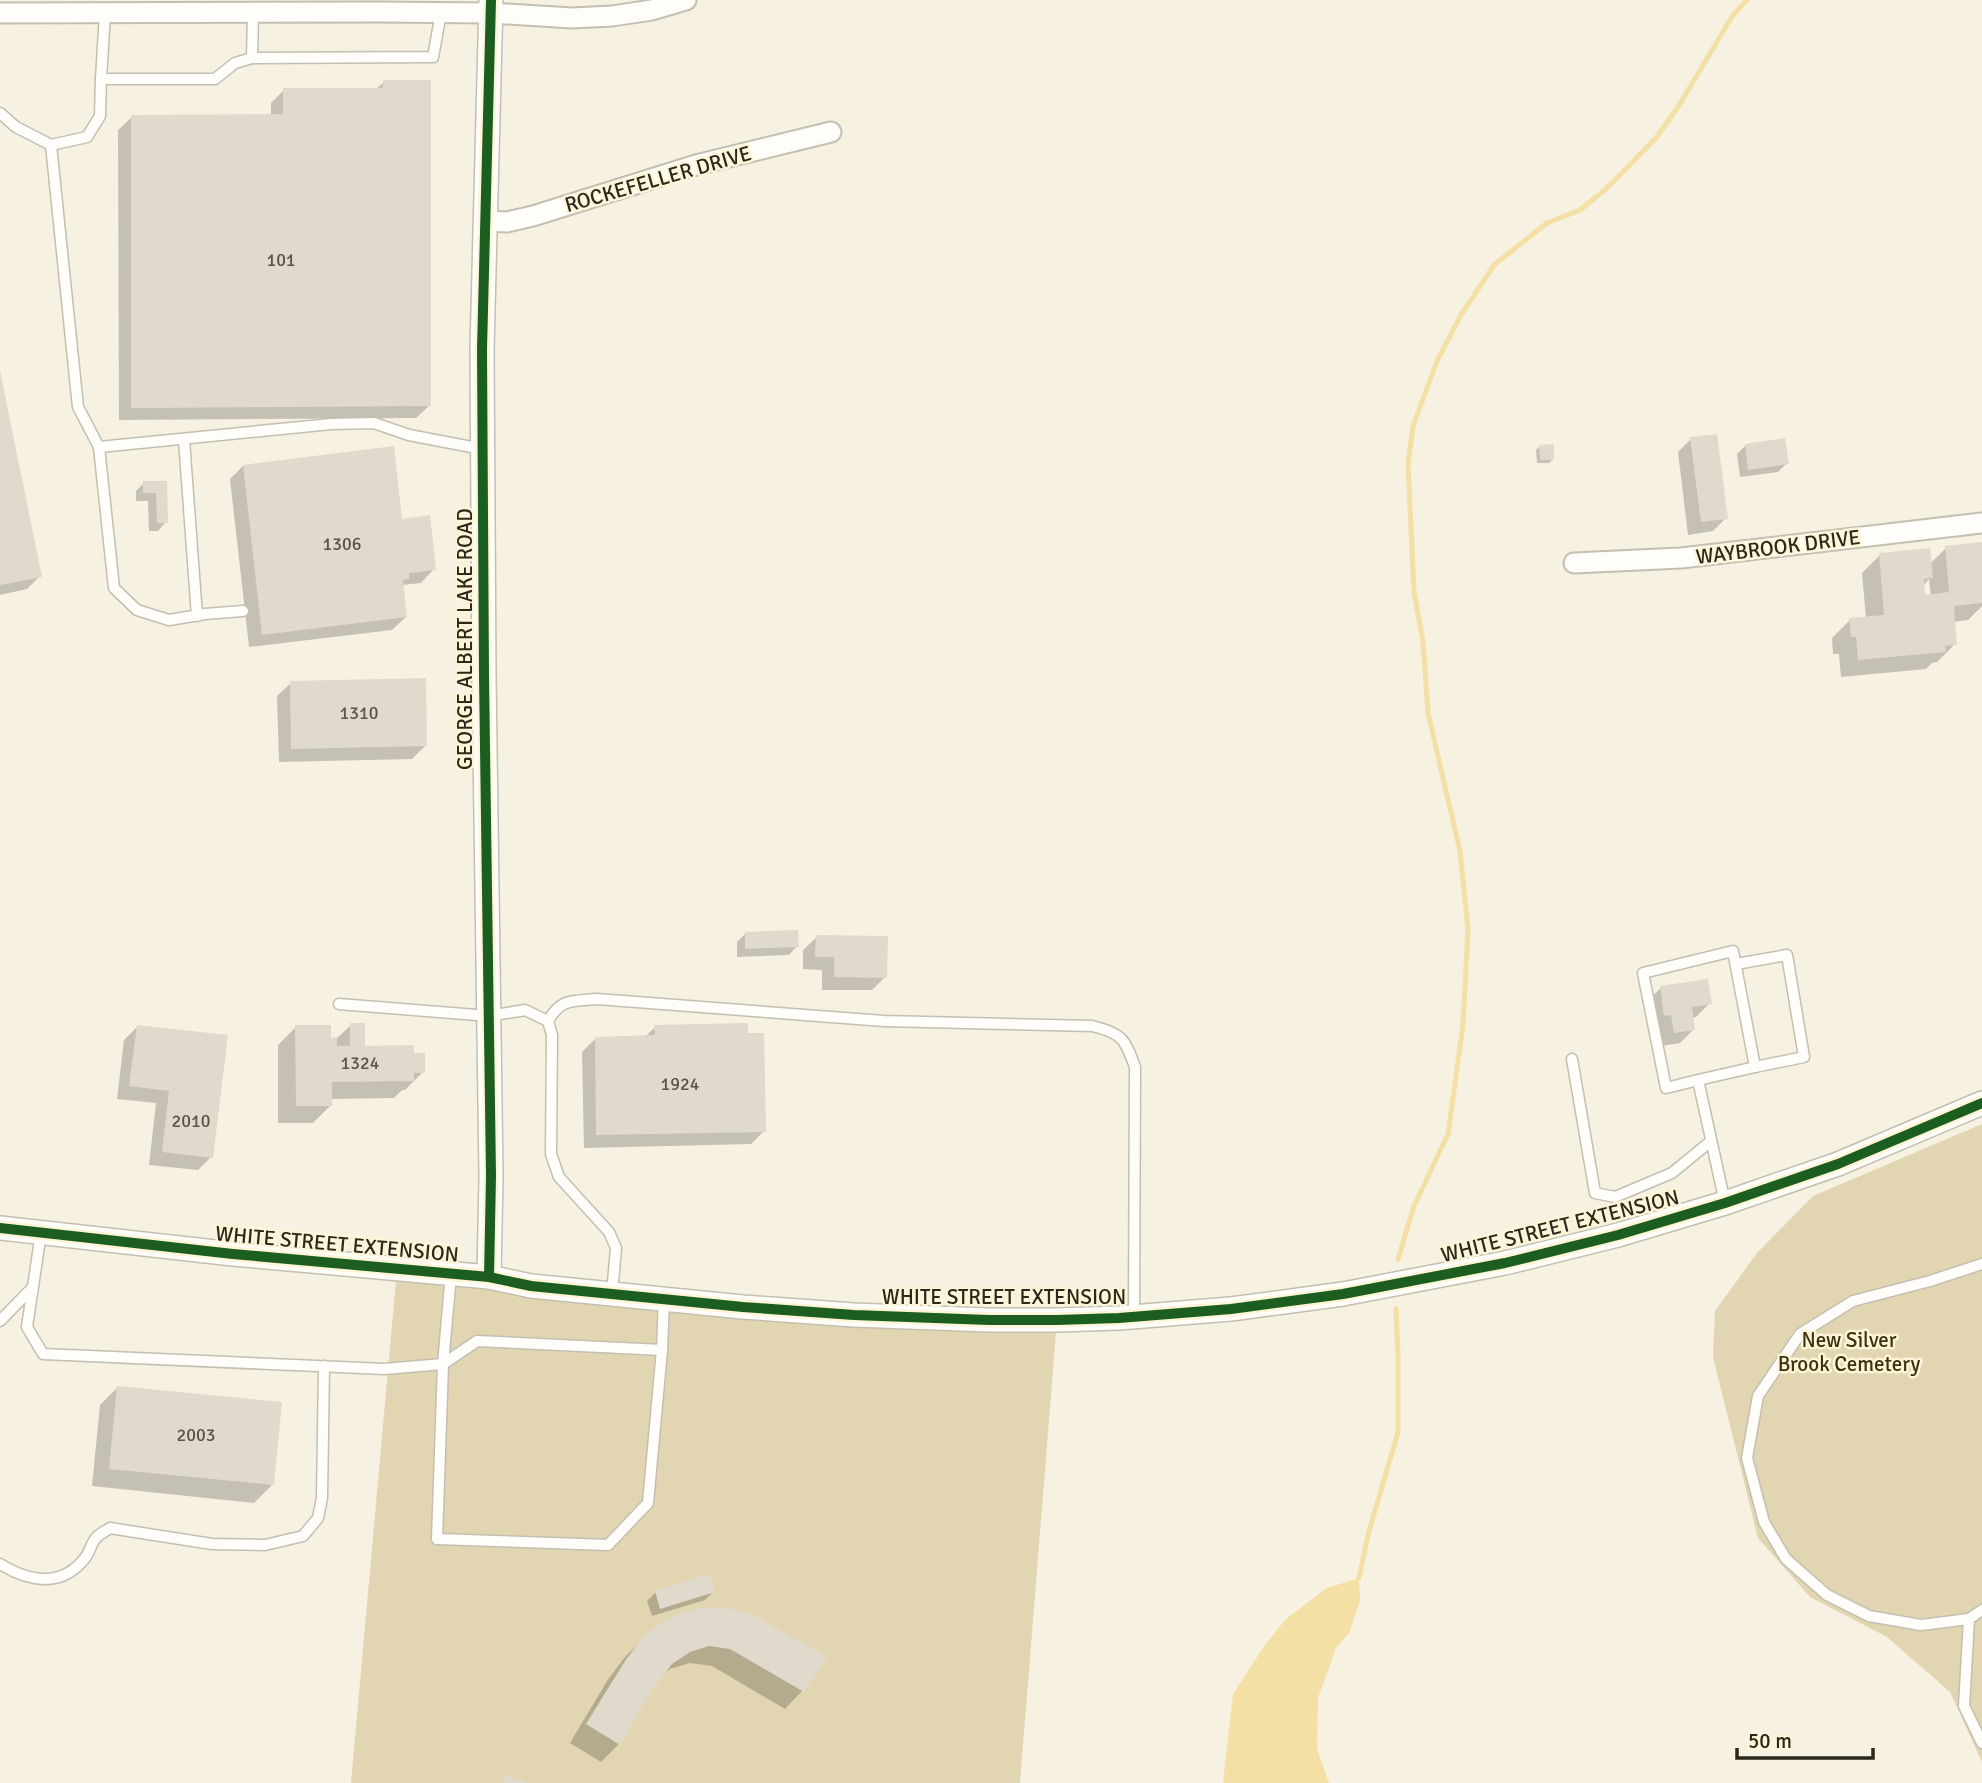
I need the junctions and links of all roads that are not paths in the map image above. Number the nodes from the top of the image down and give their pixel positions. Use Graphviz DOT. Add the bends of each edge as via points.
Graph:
graph roads {
  1 [pos="686,0"];
  2 [pos="490,7"];
  3 [pos="0,13"];
  4 [pos="105,13"];
  5 [pos="253,13"];
  6 [pos="440,13"];
  7 [pos="253,58"];
  8 [pos="101,79"];
  9 [pos="0,113"];
  10 [pos="831,132"];
  11 [pos="51,145"];
  12 [pos="485,221"];
  13 [pos="184,440"];
  14 [pos="99,447"];
  15 [pos="483,449"];
  16 [pos="1982,523"];
  17 [pos="1574,563"];
  18 [pos="243,611"];
  19 [pos="197,616"];
  20 [pos="1736,964"];
  21 [pos="339,1004"];
  22 [pos="489,1016"];
  23 [pos="548,1021"];
  24 [pos="1572,1059"];
  25 [pos="1755,1067"];
  26 [pos="1698,1080"];
  27 [pos="1982,1103"];
  28 [pos="1711,1141"];
  29 [pos="1725,1203"];
  30 [pos="0,1228"];
  31 [pos="41,1233"];
  32 [pos="1982,1264"];
  33 [pos="451,1274"];
  34 [pos="489,1277"];
  35 [pos="33,1287"];
  36 [pos="612,1294"];
  37 [pos="664,1299"];
  38 [pos="1134,1316"];
  39 [pos="0,1321"];
  40 [pos="662,1350"];
  41 [pos="443,1364"];
  42 [pos="324,1366"];
  43 [pos="0,1564"];
  44 [pos="1982,1610"];
  45 [pos="1969,1619"];
  46 [pos="1982,1743"];
  1 -- 2 [label="street" via="612,16 572,18"];
  2 -- 6 [label="street"];
  2 -- 12 [label="street, GEORGE ALBERT LAKE ROAD"];
  3 -- 4 [label="street"];
  4 -- 5 [label="street"];
  4 -- 8 [label="lane"];
  5 -- 6 [label="street"];
  5 -- 7 [label="lane"];
  6 -- 7 [label="lane" via="433,57"];
  7 -- 8 [label="lane" via="235,63 215,79"];
  8 -- 11 [label="lane" via="100,116 87,137"];
  9 -- 11 [label="lane"];
  10 -- 12 [label="street, ROCKEFELLER DRIVE" via="696,165 533,216"];
  11 -- 14 [label="lane" via="78,407"];
  12 -- 15 [label="street, GEORGE ALBERT LAKE ROAD"];
  13 -- 14 [label="lane"];
  13 -- 15 [label="lane" via="374,423 409,435"];
  13 -- 19 [label="lane"];
  14 -- 19 [label="lane" via="114,588 137,610 169,620"];
  15 -- 22 [label="street, GEORGE ALBERT LAKE ROAD"];
  16 -- 17 [label="street, WAYBROOK DRIVE" via="1681,558"];
  18 -- 19 [label="lane"];
  20 -- 25 [label="lane"];
  20 -- 25 [label="lane" via="1787,955 1804,1057"];
  20 -- 26 [label="lane" via="1733,951 1643,973 1666,1088"];
  21 -- 22 [label="lane"];
  22 -- 23 [label="lane" via="525,1010"];
  22 -- 34 [label="street, GEORGE ALBERT LAKE ROAD"];
  23 -- 36 [label="lane" via="552,1035 551,1154 559,1177 608,1233 615,1248"];
  23 -- 38 [label="lane" via="566,1002 597,999 884,1021 1092,1026 1112,1031 1127,1044 1135,1067"];
  24 -- 28 [label="lane" via="1595,1193 1615,1197 1672,1173"];
  25 -- 26 [label="lane"];
  26 -- 28 [label="lane"];
  27 -- 29 [label="street, WHITE STREET EXTENSION" via="1838,1164"];
  28 -- 29 [label="lane"];
  29 -- 38 [label="street, WHITE STREET EXTENSION" via="1593,1241 1399,1285"];
  30 -- 31 [label="street, WHITE STREET EXTENSION"];
  31 -- 33 [label="street, WHITE STREET EXTENSION"];
  31 -- 35 [label="lane"];
  32 -- 45 [label="lane" via="1853,1301 1800,1334 1758,1396 1747,1458 1764,1522 1786,1559 1827,1595 1869,1616 1921,1625"];
  33 -- 34 [label="street, WHITE STREET EXTENSION"];
  33 -- 41 [label="lane"];
  34 -- 36 [label="street, WHITE STREET EXTENSION"];
  35 -- 39 [label="lane"];
  35 -- 42 [label="lane" via="27,1327 43,1354"];
  36 -- 37 [label="street, WHITE STREET EXTENSION"];
  37 -- 38 [label="street, WHITE STREET EXTENSION" via="962,1319"];
  37 -- 40 [label="lane"];
  40 -- 41 [label="lane" via="477,1341"];
  40 -- 41 [label="lane" via="648,1503 608,1545 437,1539"];
  41 -- 42 [label="lane" via="384,1369"];
  42 -- 43 [label="lane" via="322,1498 318,1518 303,1536 265,1545 212,1544 110,1528 96,1538 74,1571 53,1579 34,1579"];
  44 -- 45 [label="lane"];
  45 -- 46 [label="lane" via="1964,1706"];
}
